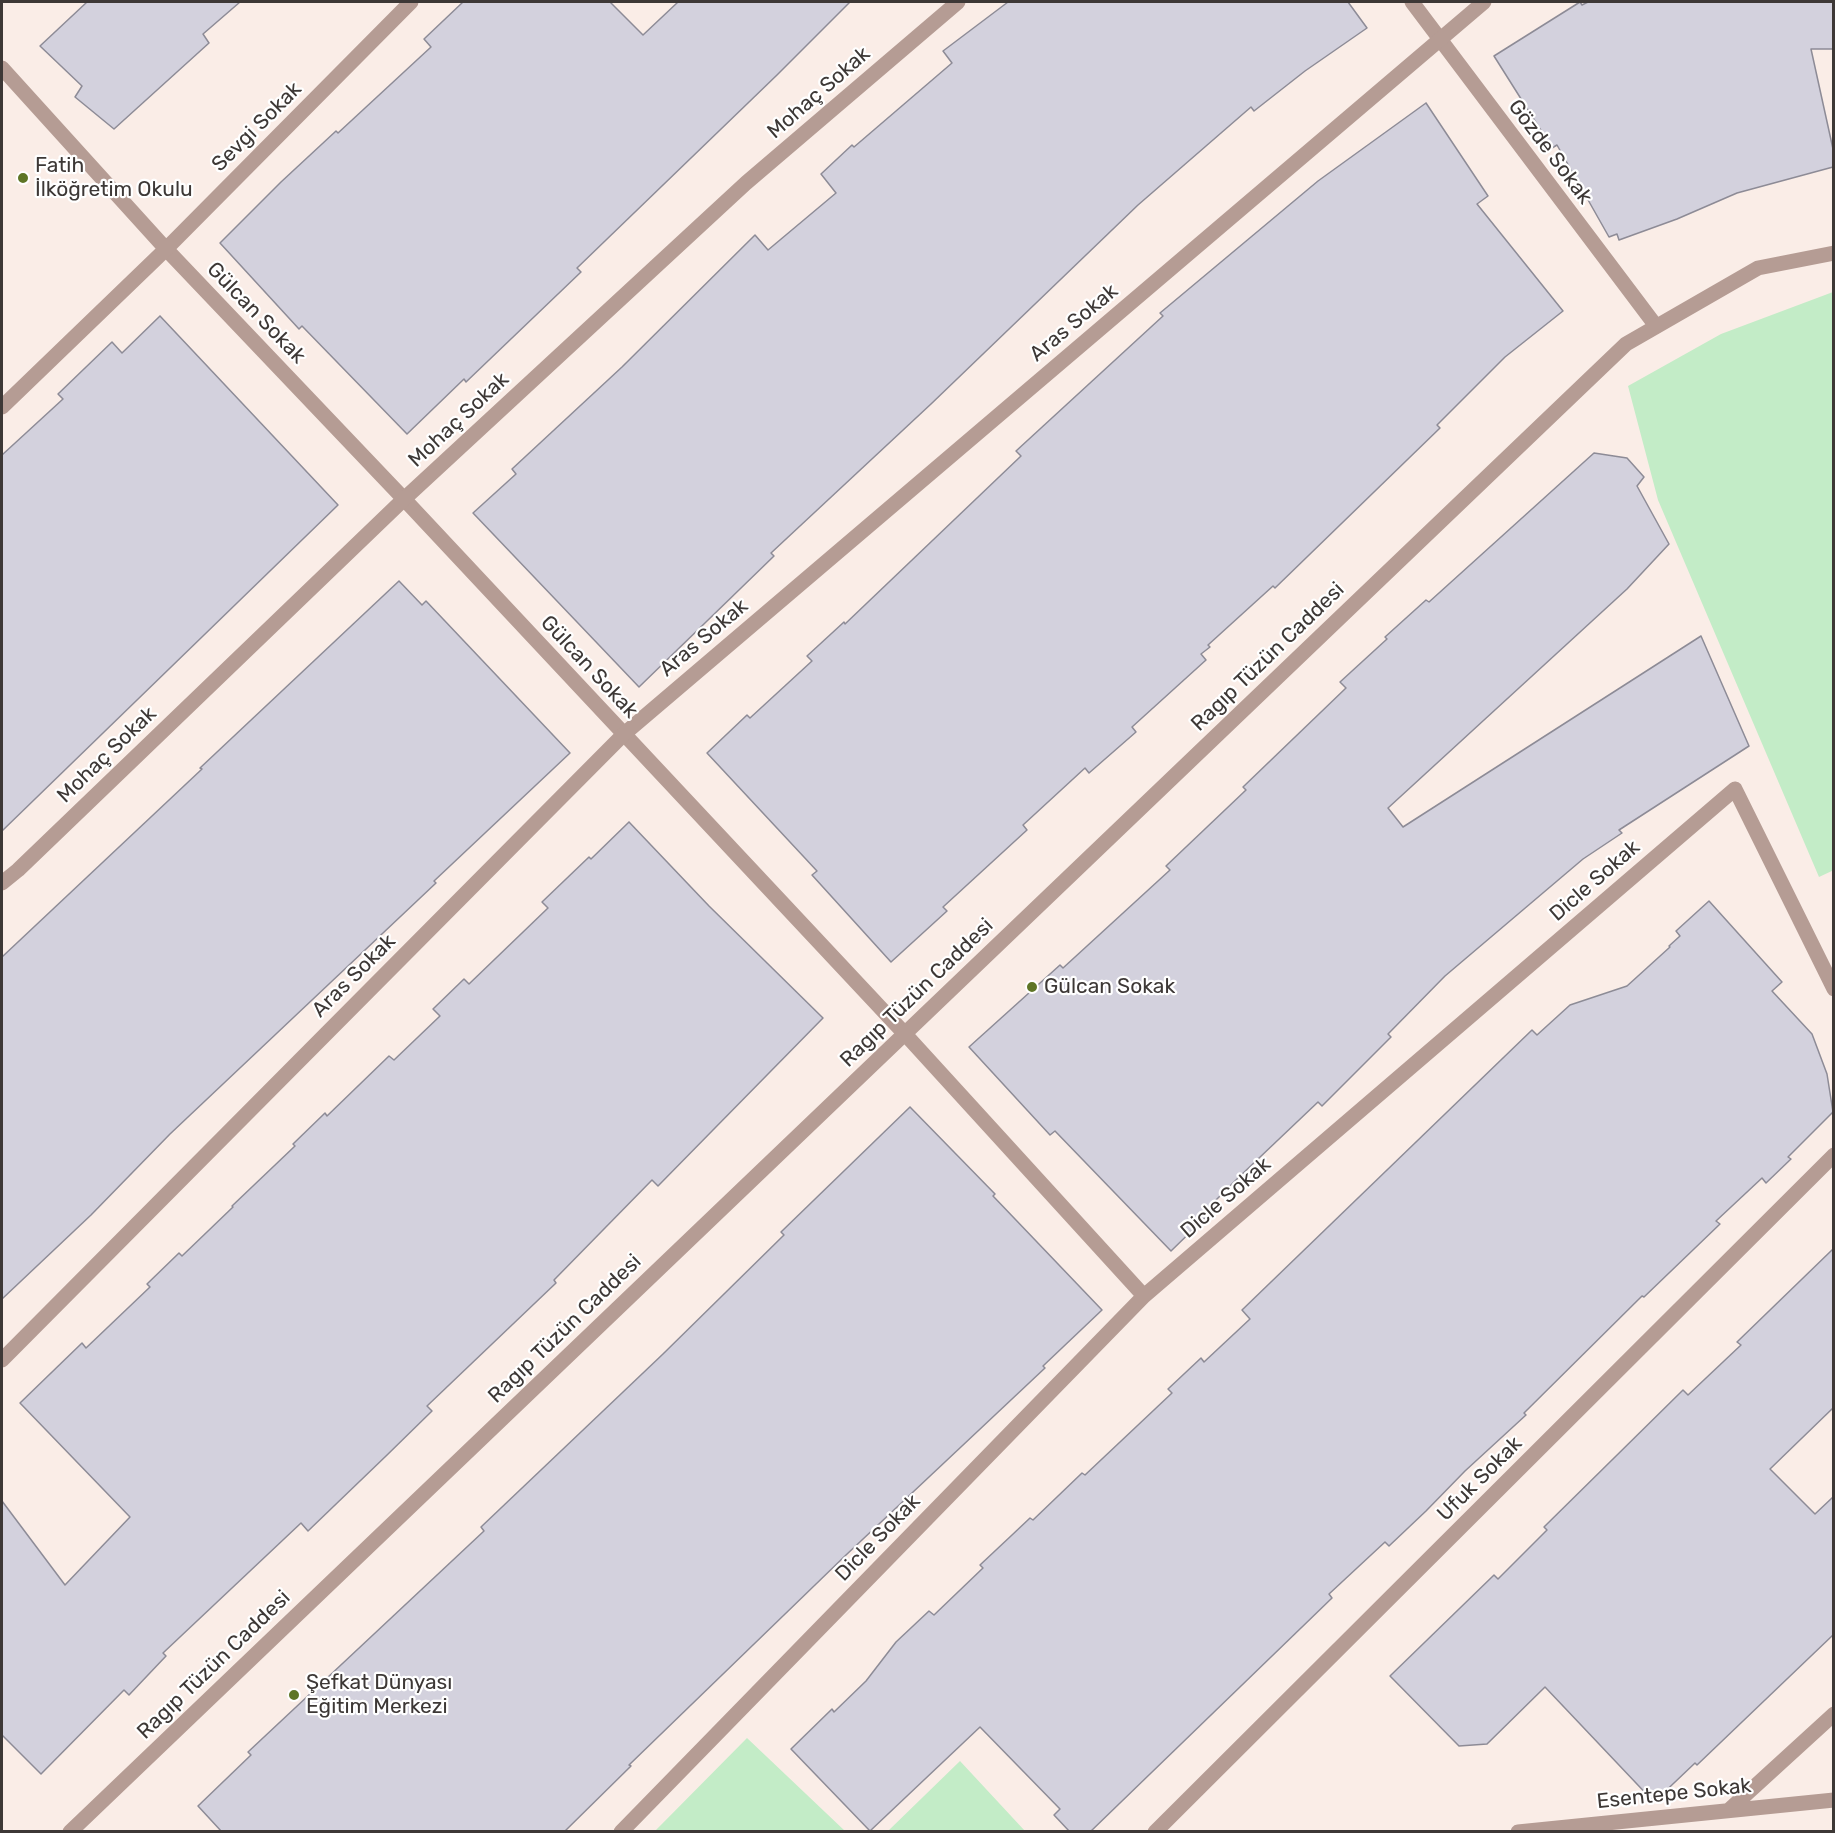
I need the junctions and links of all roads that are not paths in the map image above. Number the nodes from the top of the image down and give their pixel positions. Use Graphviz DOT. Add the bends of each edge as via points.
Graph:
graph roads {
  1 [pos="411,2"];
  2 [pos="958,2"];
  3 [pos="1412,2"];
  4 [pos="1484,2"];
  5 [pos="1440,40"];
  6 [pos="2,68"];
  7 [pos="166,249"];
  8 [pos="1833,253"];
  9 [pos="1656,326"];
  10 [pos="2,407"];
  11 [pos="404,499"];
  12 [pos="624,735"];
  13 [pos="2,883"];
  14 [pos="1833,989"];
  15 [pos="905,1034"];
  16 [pos="1833,1155"];
  17 [pos="1144,1296"];
  18 [pos="2,1360"];
  19 [pos="1833,1713"];
  20 [pos="1833,1800"];
  21 [pos="1730,1809"];
  22 [pos="70,1832"];
  23 [pos="621,1832"];
  24 [pos="1155,1832"];
  25 [pos="1518,1832"];
  1 -- 7 [label="street, Sevgi Sokak"];
  2 -- 11 [label="street, Mohaç Sokak" via="746,183"];
  3 -- 5 [label="street, Gözde Sokak"];
  4 -- 5 [label="street, Aras Sokak"];
  5 -- 9 [label="street, Gözde Sokak"];
  5 -- 12 [label="street, Aras Sokak"];
  6 -- 7 [label="street, Gülcan Sokak"];
  7 -- 10 [label="street, Sevgi Sokak"];
  7 -- 11 [label="street, Gülcan Sokak"];
  8 -- 9 [label="street, Ragıp Tüzün Caddesi" via="1758,268"];
  9 -- 15 [label="street, Ragıp Tüzün Caddesi" via="1626,344"];
  11 -- 12 [label="street, Gülcan Sokak"];
  11 -- 13 [label="street, Mohaç Sokak"];
  12 -- 15 [label="street, Gülcan Sokak"];
  12 -- 18 [label="street, Aras Sokak"];
  14 -- 17 [label="street, Dicle Sokak" via="1735,789"];
  15 -- 17 [label="street, Gülcan Sokak"];
  15 -- 22 [label="street, Ragıp Tüzün Caddesi"];
  16 -- 24 [label="street, Ufuk Sokak"];
  17 -- 23 [label="street, Dicle Sokak"];
  19 -- 21 [label="street"];
  20 -- 21 [label="street, Esentepe Sokak"];
  21 -- 25 [label="street, Esentepe Sokak"];
}
